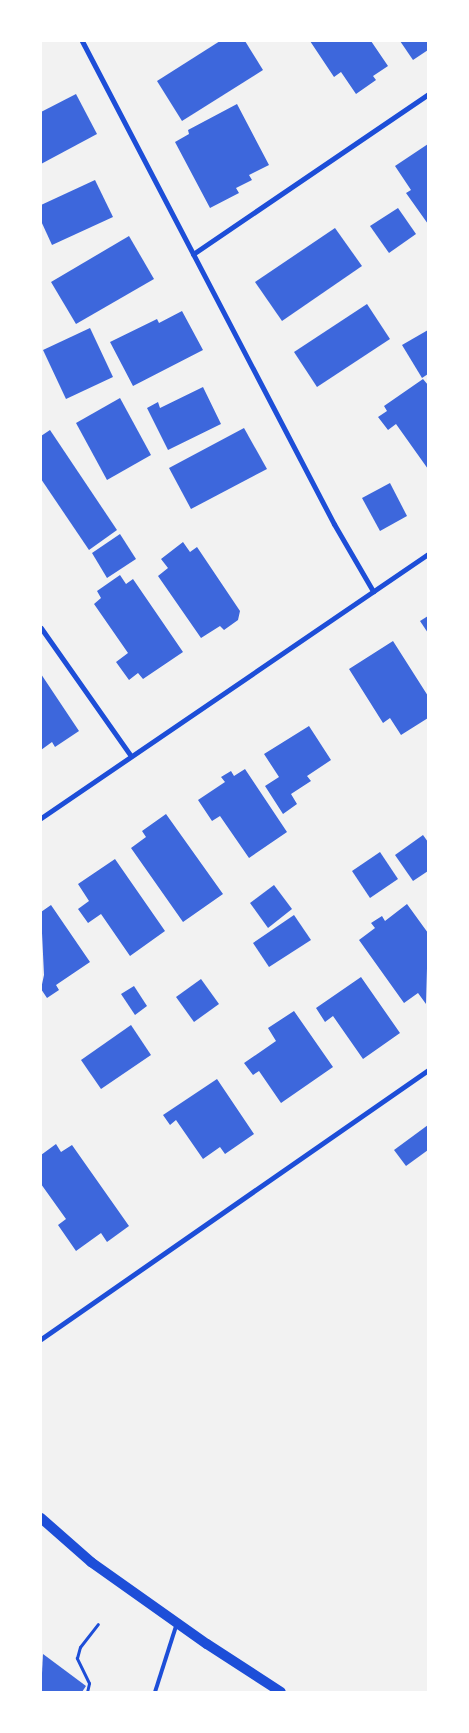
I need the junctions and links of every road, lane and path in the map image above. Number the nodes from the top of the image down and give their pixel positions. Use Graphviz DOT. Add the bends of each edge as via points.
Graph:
graph roads {
  1 [pos="82,41"];
  2 [pos="428,94"];
  3 [pos="193,254"];
  4 [pos="428,554"];
  5 [pos="373,591"];
  6 [pos="41,628"];
  7 [pos="131,756"];
  8 [pos="41,818"];
  9 [pos="428,1070"];
  10 [pos="41,1339"];
  11 [pos="41,1518"];
  12 [pos="177,1623"];
  13 [pos="98,1624"];
  14 [pos="87,1692"];
  15 [pos="154,1692"];
  16 [pos="281,1692"];
  1 -- 3 [label="street"];
  2 -- 3 [label="street"];
  3 -- 5 [label="street" via="334,524"];
  4 -- 5 [label="street"];
  5 -- 7 [label="street"];
  6 -- 7 [label="street"];
  7 -- 8 [label="street"];
  9 -- 10 [label="street"];
  11 -- 12 [label="main road" via="91,1562"];
  12 -- 15 [label="lane"];
  12 -- 16 [label="main road"];
  13 -- 14 [label="path" via="80,1646 77,1658 89,1683"];
}
